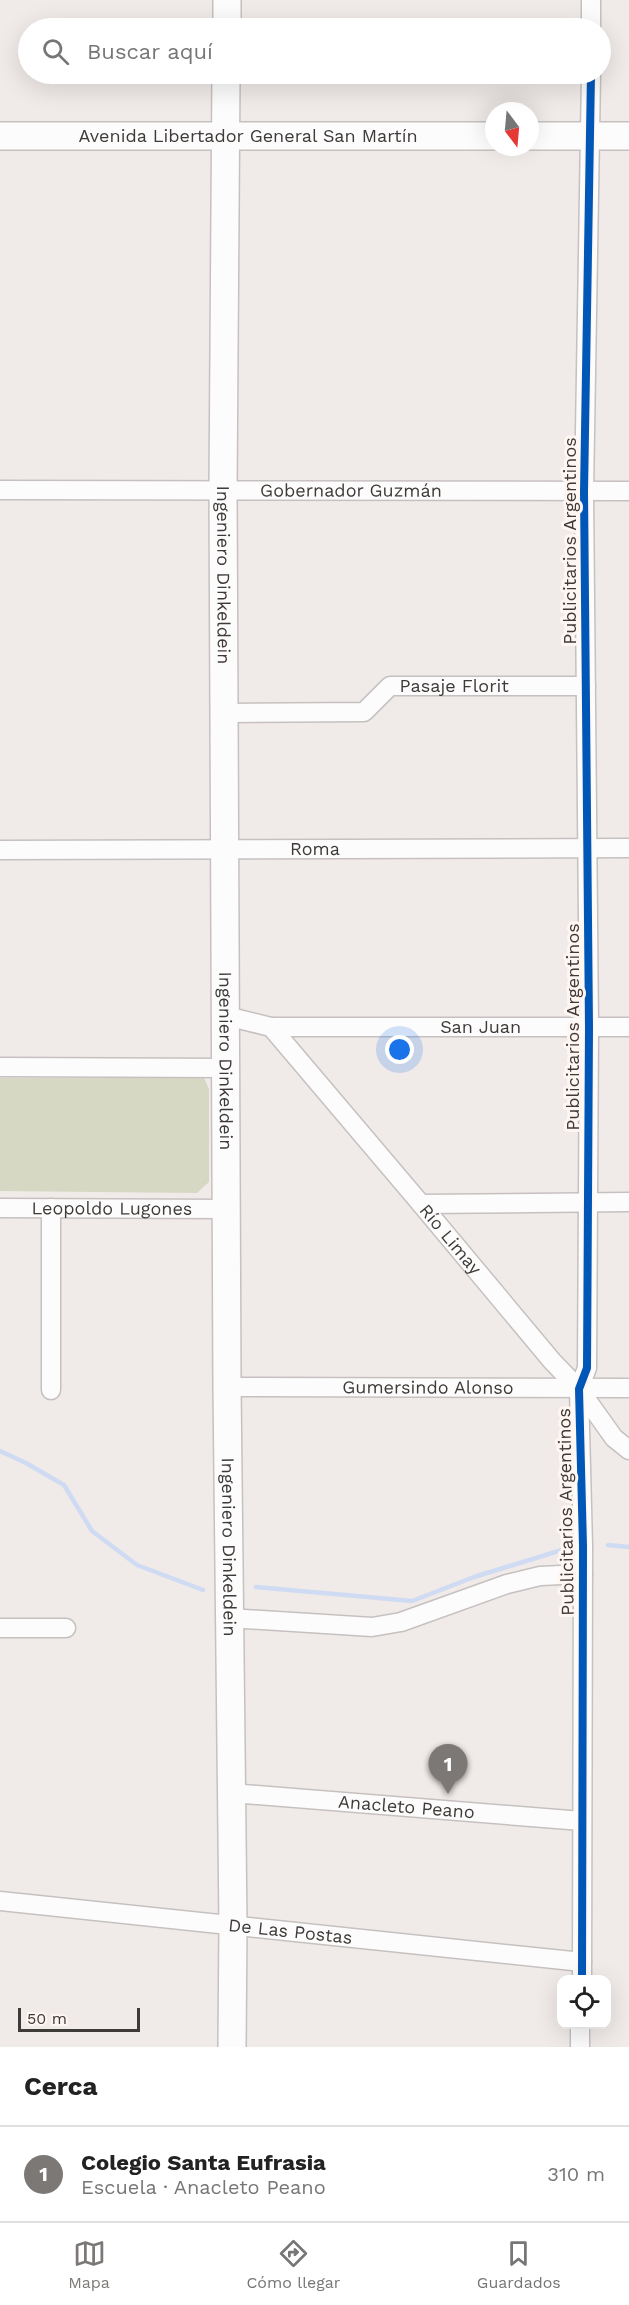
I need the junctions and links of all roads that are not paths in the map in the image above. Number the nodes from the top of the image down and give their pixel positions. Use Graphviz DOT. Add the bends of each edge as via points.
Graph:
graph roads {
  1 [pos="227,0"];
  2 [pos="591,0"];
  3 [pos="227,18"];
  4 [pos="591,18"];
  5 [pos="226,84"];
  6 [pos="591,84"];
  7 [pos="0,136"];
  8 [pos="225,136"];
  9 [pos="485,136"];
  10 [pos="539,136"];
  11 [pos="591,136"];
  12 [pos="629,136"];
  13 [pos="0,490"];
  14 [pos="223,490"];
  15 [pos="629,491"];
  16 [pos="584,492"];
  17 [pos="586,686"];
  18 [pos="225,712"];
  19 [pos="629,848"];
  20 [pos="587,849"];
  21 [pos="0,850"];
  22 [pos="225,851"];
  23 [pos="226,1016"];
  24 [pos="271,1027"];
  25 [pos="589,1027"];
  26 [pos="629,1027"];
  27 [pos="0,1067"];
  28 [pos="226,1068"];
  29 [pos="587,1202"];
  30 [pos="629,1202"];
  31 [pos="422,1204"];
  32 [pos="0,1208"];
  33 [pos="51,1208"];
  34 [pos="226,1209"];
  35 [pos="227,1387"];
  36 [pos="629,1388"];
  37 [pos="579,1389"];
  38 [pos="51,1390"];
  39 [pos="629,1450"];
  40 [pos="583,1574"];
  41 [pos="229,1618"];
  42 [pos="0,1628"];
  43 [pos="66,1628"];
  44 [pos="231,1793"];
  45 [pos="582,1821"];
  46 [pos="0,1901"];
  47 [pos="233,1925"];
  48 [pos="582,1971"];
  49 [pos="580,2029"];
  50 [pos="234,2046"];
  51 [pos="580,2047"];
  1 -- 3 [label="main road"];
  2 -- 4 [label="street"];
  5 -- 8 [label="main road, Ingeniero Dinkeldein"];
  6 -- 11 [label="street, Publicitarios Argentinos"];
  7 -- 8 [label="main road, Avenida Libertador General San Martín"];
  8 -- 9 [label="main road, Avenida Libertador General San Martín"];
  8 -- 14 [label="main road, Ingeniero Dinkeldein"];
  10 -- 11 [label="main road"];
  11 -- 12 [label="main road"];
  11 -- 16 [label="street, Publicitarios Argentinos"];
  13 -- 14 [label="street, Gobernador Guzmán"];
  14 -- 16 [label="street, Gobernador Guzmán"];
  14 -- 18 [label="main road, Ingeniero Dinkeldein"];
  15 -- 16 [label="street, Gobernador Guzmán"];
  16 -- 17 [label="street, Publicitarios Argentinos"];
  17 -- 18 [label="street, Pasaje Florit" via="390,686 364,712"];
  17 -- 20 [label="street, Publicitarios Argentinos"];
  18 -- 22 [label="main road, Ingeniero Dinkeldein"];
  19 -- 20 [label="street, Roma"];
  20 -- 22 [label="street, Roma"];
  20 -- 25 [label="street, Publicitarios Argentinos"];
  21 -- 22 [label="street, Roma"];
  22 -- 23 [label="main road, Ingeniero Dinkeldein"];
  23 -- 24 [label="street, San Juan"];
  23 -- 28 [label="main road, Ingeniero Dinkeldein"];
  24 -- 25 [label="street, San Juan"];
  24 -- 31 [label="street, Río Limay"];
  25 -- 26 [label="street, San Juan"];
  25 -- 29 [label="street, Publicitarios Argentinos"];
  27 -- 28 [label="street"];
  28 -- 34 [label="main road, Ingeniero Dinkeldein"];
  29 -- 30 [label="street"];
  29 -- 31 [label="street"];
  29 -- 37 [label="street, Publicitarios Argentinos" via="586,1368"];
  31 -- 37 [label="street, Río Limay"];
  32 -- 33 [label="street, Leopoldo Lugones"];
  33 -- 34 [label="street, Leopoldo Lugones"];
  33 -- 38 [label="street"];
  34 -- 35 [label="main road, Ingeniero Dinkeldein"];
  35 -- 37 [label="street, Gumersindo Alonso"];
  35 -- 41 [label="main road, Ingeniero Dinkeldein"];
  36 -- 37 [label="street, Gumersindo Alonso"];
  37 -- 39 [label="street, Río Limay" via="614,1438"];
  37 -- 40 [label="street, Publicitarios Argentinos"];
  40 -- 41 [label="street" via="540,1576 507,1584 401,1622 372,1627"];
  40 -- 45 [label="street, Publicitarios Argentinos"];
  41 -- 44 [label="main road, Ingeniero Dinkeldein"];
  42 -- 43 [label="street"];
  44 -- 45 [label="street, Anacleto Peano"];
  44 -- 47 [label="main road, Ingeniero Dinkeldein"];
  45 -- 48 [label="street, Publicitarios Argentinos"];
  46 -- 47 [label="street, De Las Postas"];
  47 -- 48 [label="street, De Las Postas"];
  47 -- 50 [label="main road, Ingeniero Dinkeldein"];
  49 -- 51 [label="street"];
}
